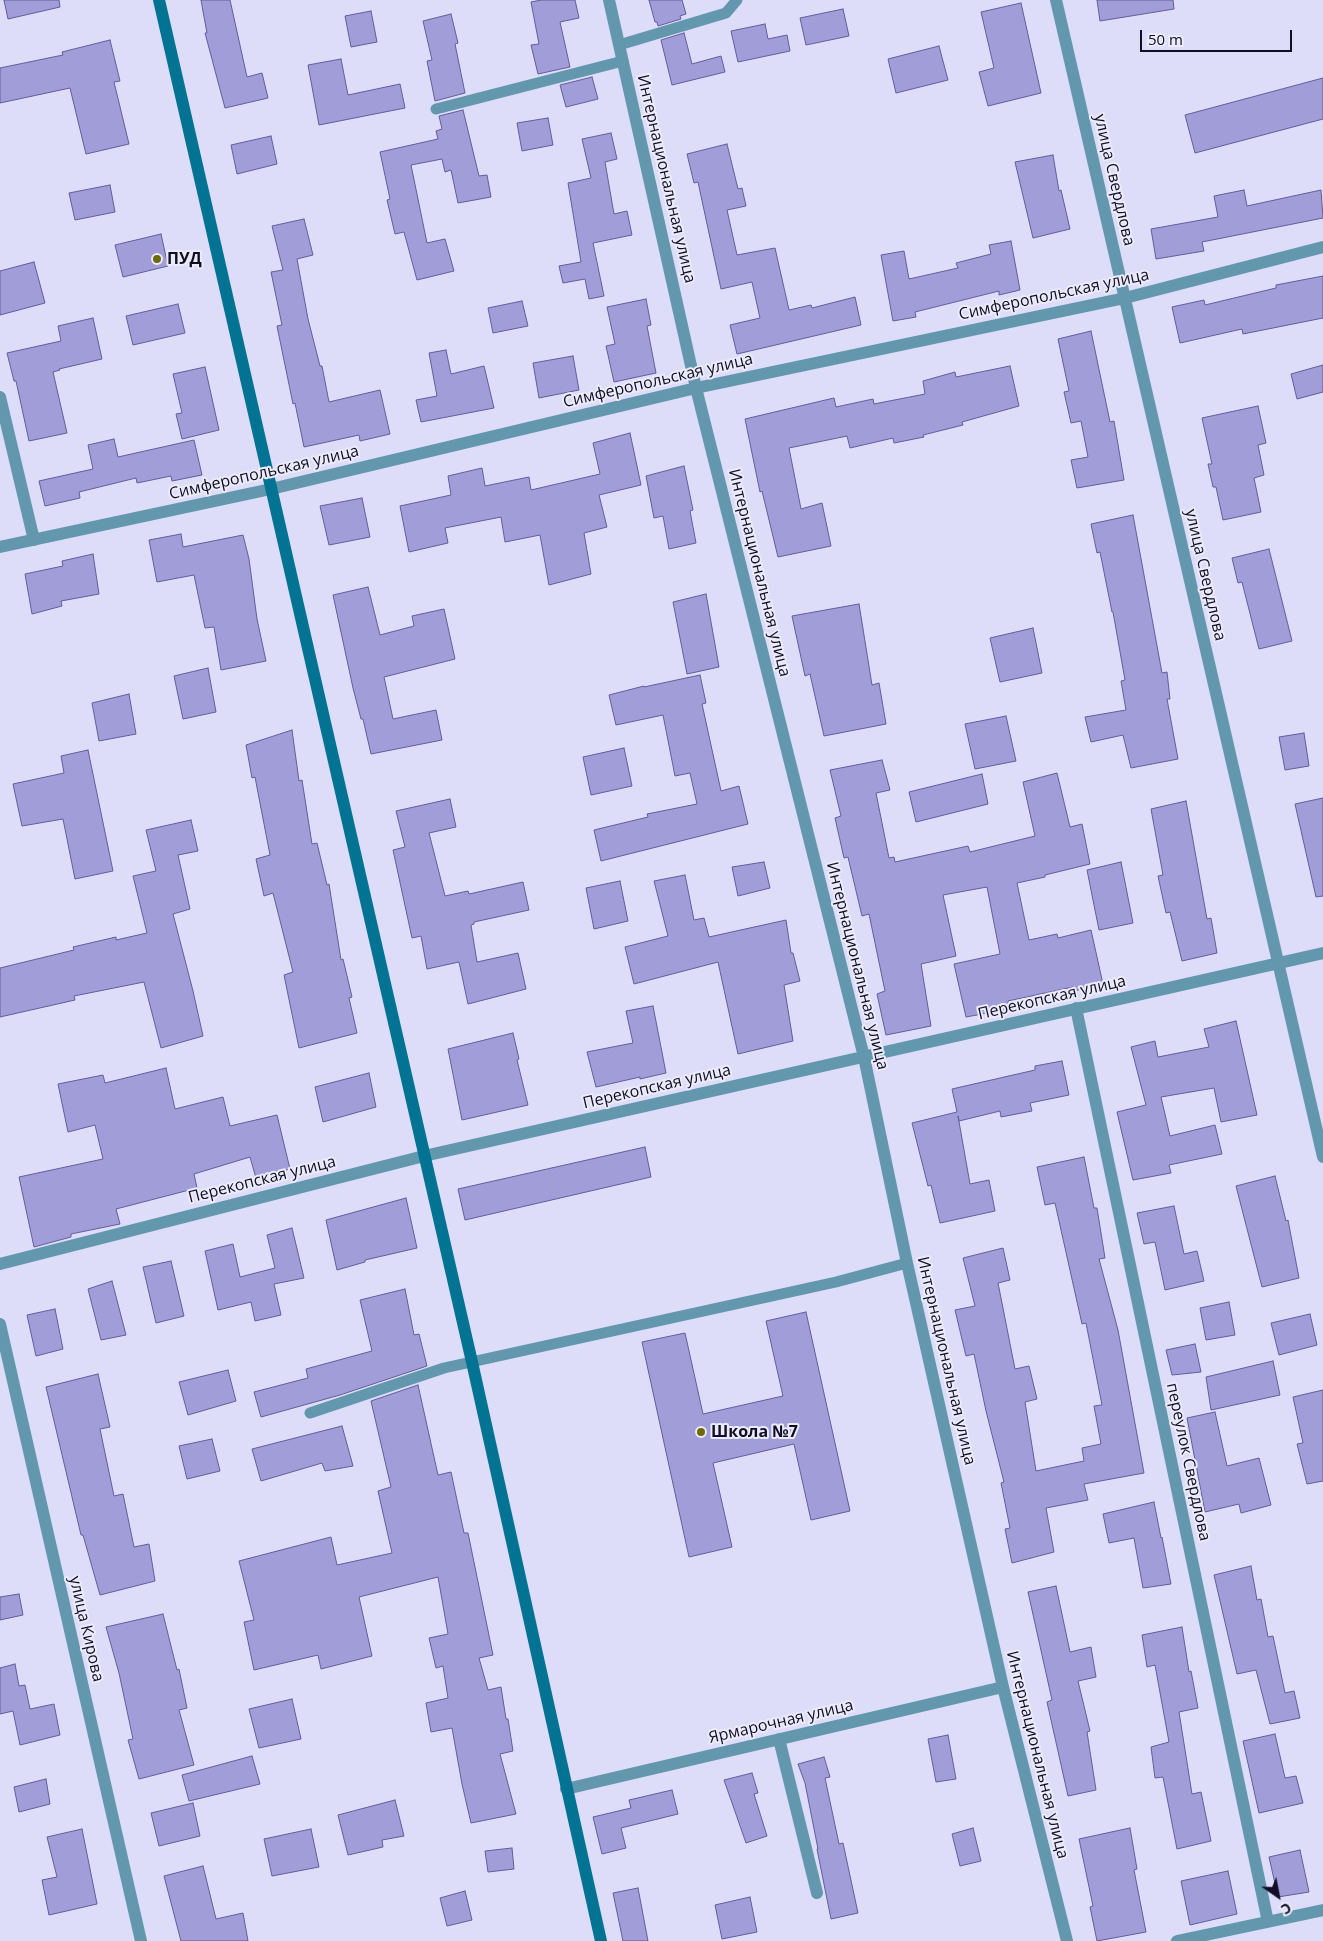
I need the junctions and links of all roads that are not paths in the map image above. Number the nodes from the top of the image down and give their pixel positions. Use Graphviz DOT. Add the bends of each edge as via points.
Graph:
graph roads {
  1 [pos="159,0"];
  2 [pos="609,0"];
  3 [pos="737,0"];
  4 [pos="1056,0"];
  5 [pos="619,45"];
  6 [pos="623,60"];
  7 [pos="436,109"];
  8 [pos="1323,248"];
  9 [pos="1125,298"];
  10 [pos="696,388"];
  11 [pos="0,397"];
  12 [pos="271,490"];
  13 [pos="34,540"];
  14 [pos="0,547"];
  15 [pos="1323,953"];
  16 [pos="1278,964"];
  17 [pos="1076,1008"];
  18 [pos="864,1057"];
  19 [pos="424,1156"];
  20 [pos="1323,1157"];
  21 [pos="907,1263"];
  22 [pos="0,1264"];
  23 [pos="0,1324"];
  24 [pos="472,1362"];
  25 [pos="310,1413"];
  26 [pos="1003,1687"];
  27 [pos="779,1739"];
  28 [pos="566,1789"];
  29 [pos="817,1893"];
  30 [pos="1323,1910"];
  31 [pos="1268,1922"];
  32 [pos="141,1941"];
  33 [pos="601,1941"];
  34 [pos="1067,1941"];
  35 [pos="1177,1941"];
  1 -- 12 [label="main road"];
  2 -- 5 [label="street, Интернациональная улица"];
  3 -- 5 [label="lane" via="726,13"];
  4 -- 9 [label="street, улица Свердлова"];
  5 -- 6 [label="street, Интернациональная улица"];
  6 -- 7 [label="lane"];
  6 -- 10 [label="street, Интернациональная улица"];
  8 -- 9 [label="street, Симферопольская улица"];
  9 -- 10 [label="street, Симферопольская улица"];
  9 -- 16 [label="street, улица Свердлова"];
  10 -- 12 [label="street, Симферопольская улица"];
  10 -- 18 [label="street, Интернациональная улица"];
  11 -- 13 [label="street"];
  12 -- 13 [label="street, Симферопольская улица"];
  12 -- 19 [label="main road"];
  13 -- 14 [label="street, Симферопольская улица"];
  15 -- 16 [label="street, Перекопская улица"];
  16 -- 17 [label="street, Перекопская улица"];
  16 -- 20 [label="street, улица Свердлова"];
  17 -- 18 [label="street, Перекопская улица"];
  17 -- 31 [label="street, переулок Свердлова"];
  18 -- 19 [label="street, Перекопская улица"];
  18 -- 21 [label="street, Интернациональная улица"];
  19 -- 22 [label="street, Перекопская улица"];
  19 -- 24 [label="main road"];
  21 -- 24 [label="lane" via="836,1282"];
  21 -- 26 [label="street, Интернациональная улица"];
  23 -- 32 [label="street, улица Кирова"];
  24 -- 25 [label="lane" via="444,1368"];
  24 -- 28 [label="main road"];
  26 -- 27 [label="street, Ярмарочная улица"];
  26 -- 34 [label="street, Интернациональная улица"];
  27 -- 28 [label="street, Ярмарочная улица"];
  27 -- 29 [label="street"];
  28 -- 33 [label="main road"];
  30 -- 31 [label="street"];
  31 -- 35 [label="street"];
}
